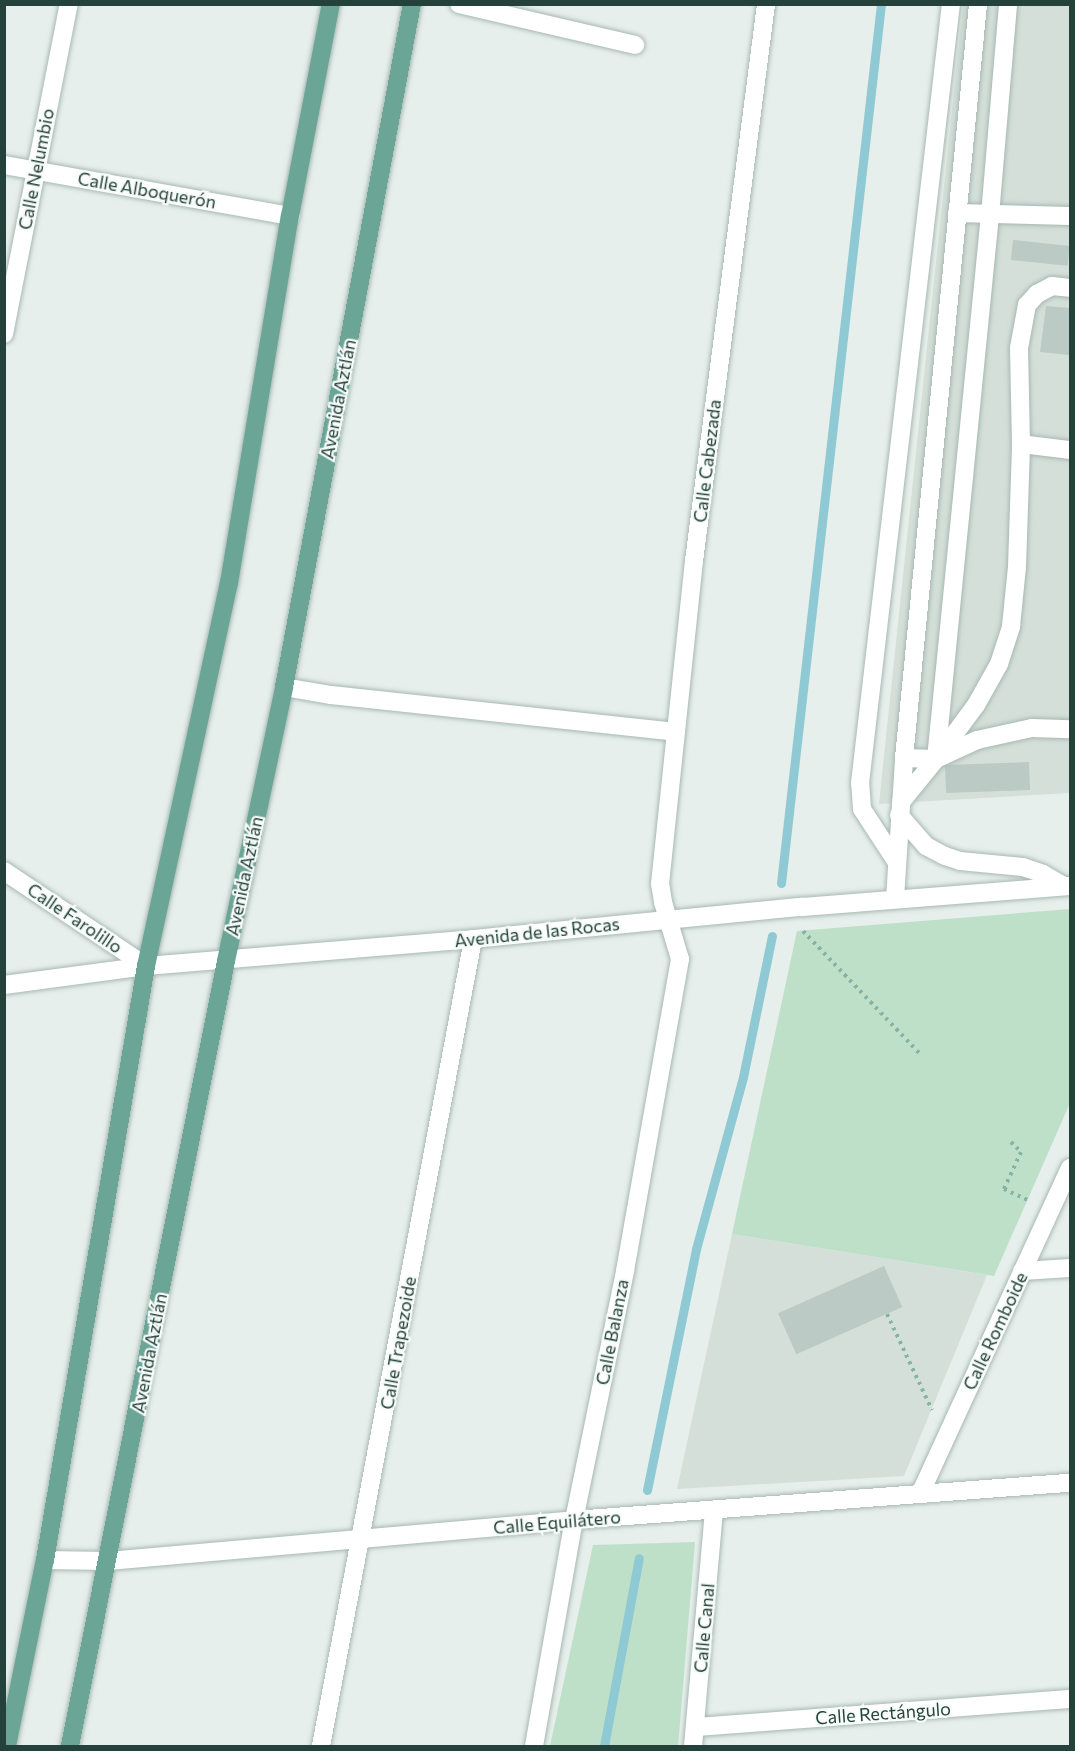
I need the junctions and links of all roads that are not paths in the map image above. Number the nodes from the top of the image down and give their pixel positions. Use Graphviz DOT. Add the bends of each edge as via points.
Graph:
graph roads {
  1 [pos="69,4"];
  2 [pos="331,4"];
  3 [pos="412,4"];
  4 [pos="459,4"];
  5 [pos="766,4"];
  6 [pos="951,4"];
  7 [pos="978,4"];
  8 [pos="1008,4"];
  9 [pos="635,45"];
  10 [pos="4,165"];
  11 [pos="35,170"];
  12 [pos="957,213"];
  13 [pos="990,215"];
  14 [pos="290,216"];
  15 [pos="1071,216"];
  16 [pos="1071,288"];
  17 [pos="4,334"];
  18 [pos="1021,444"];
  19 [pos="1071,450"];
  20 [pos="934,458"];
  21 [pos="966,461"];
  22 [pos="284,687"];
  23 [pos="1071,729"];
  24 [pos="676,732"];
  25 [pos="904,758"];
  26 [pos="936,759"];
  27 [pos="900,809"];
  28 [pos="896,861"];
  29 [pos="4,871"];
  30 [pos="1067,886"];
  31 [pos="895,899"];
  32 [pos="668,919"];
  33 [pos="473,939"];
  34 [pos="226,960"];
  35 [pos="146,966"];
  36 [pos="4,985"];
  37 [pos="1071,1168"];
  38 [pos="1071,1268"];
  39 [pos="1022,1271"];
  40 [pos="1071,1483"];
  41 [pos="920,1494"];
  42 [pos="714,1510"];
  43 [pos="574,1520"];
  44 [pos="362,1540"];
  45 [pos="45,1560"];
  46 [pos="108,1561"];
  47 [pos="1071,1699"];
  48 [pos="9,1710"];
  49 [pos="696,1727"];
  50 [pos="7,1746"];
  51 [pos="70,1746"];
  52 [pos="321,1746"];
  53 [pos="534,1746"];
  54 [pos="693,1746"];
  1 -- 11 [label="street, Calle Nelumbio"];
  2 -- 14 [label="main road"];
  3 -- 22 [label="main road, Avenida Aztlán"];
  4 -- 9 [label="street"];
  5 -- 24 [label="street, Calle Cabezada" via="694,561"];
  6 -- 28 [label="street" via="860,783 862,809"];
  7 -- 12 [label="street"];
  8 -- 13 [label="street"];
  10 -- 11 [label="street, Calle Alboquerón"];
  11 -- 14 [label="street, Calle Alboquerón"];
  11 -- 17 [label="street, Calle Nelumbio"];
  12 -- 13 [label="street"];
  12 -- 20 [label="street"];
  13 -- 15 [label="street"];
  13 -- 21 [label="street"];
  14 -- 35 [label="main road" via="229,584"];
  16 -- 18 [label="street" via="1052,286 1027,305 1019,348"];
  18 -- 19 [label="street"];
  18 -- 26 [label="street" via="1011,626 999,664 976,705"];
  20 -- 21 [label="street"];
  20 -- 25 [label="street"];
  21 -- 26 [label="street"];
  22 -- 24 [label="street" via="343,697"];
  22 -- 34 [label="main road, Avenida Aztlán"];
  23 -- 26 [label="street" via="1032,728 988,738"];
  24 -- 32 [label="street, Calle Cabezada" via="660,884"];
  25 -- 26 [label="street"];
  25 -- 27 [label="street"];
  26 -- 27 [label="street"];
  27 -- 28 [label="street"];
  27 -- 30 [label="street" via="926,846 945,856 1023,867"];
  28 -- 31 [label="street"];
  29 -- 35 [label="street, Calle Farolillo"];
  30 -- 31 [label="street, Avenida de las Rocas"];
  31 -- 32 [label="street, Avenida de las Rocas"];
  32 -- 33 [label="street, Avenida de las Rocas"];
  32 -- 43 [label="street, Calle Balanza" via="680,959 625,1271"];
  33 -- 34 [label="street, Avenida de las Rocas"];
  33 -- 44 [label="street, Calle Trapezoide"];
  34 -- 35 [label="street, Avenida de las Rocas"];
  34 -- 46 [label="main road, Avenida Aztlán"];
  35 -- 36 [label="street, Avenida de las Rocas"];
  35 -- 45 [label="main road"];
  37 -- 39 [label="street, Calle Romboide"];
  38 -- 39 [label="street"];
  39 -- 41 [label="street, Calle Romboide"];
  40 -- 41 [label="street, Calle Equilátero"];
  41 -- 42 [label="street, Calle Equilátero"];
  42 -- 43 [label="street, Calle Equilátero"];
  42 -- 49 [label="street, Calle Canal"];
  43 -- 44 [label="street, Calle Equilátero"];
  43 -- 53 [label="street, Calle Balanza"];
  44 -- 46 [label="street, Calle Equilátero"];
  44 -- 52 [label="street, Calle Trapezoide"];
  45 -- 46 [label="street, Calle Equilátero"];
  45 -- 48 [label="main road"];
  46 -- 51 [label="main road, Avenida Aztlán"];
  47 -- 49 [label="street, Calle Rectángulo"];
  48 -- 50 [label="main road"];
  49 -- 54 [label="street, Calle Canal"];
}
